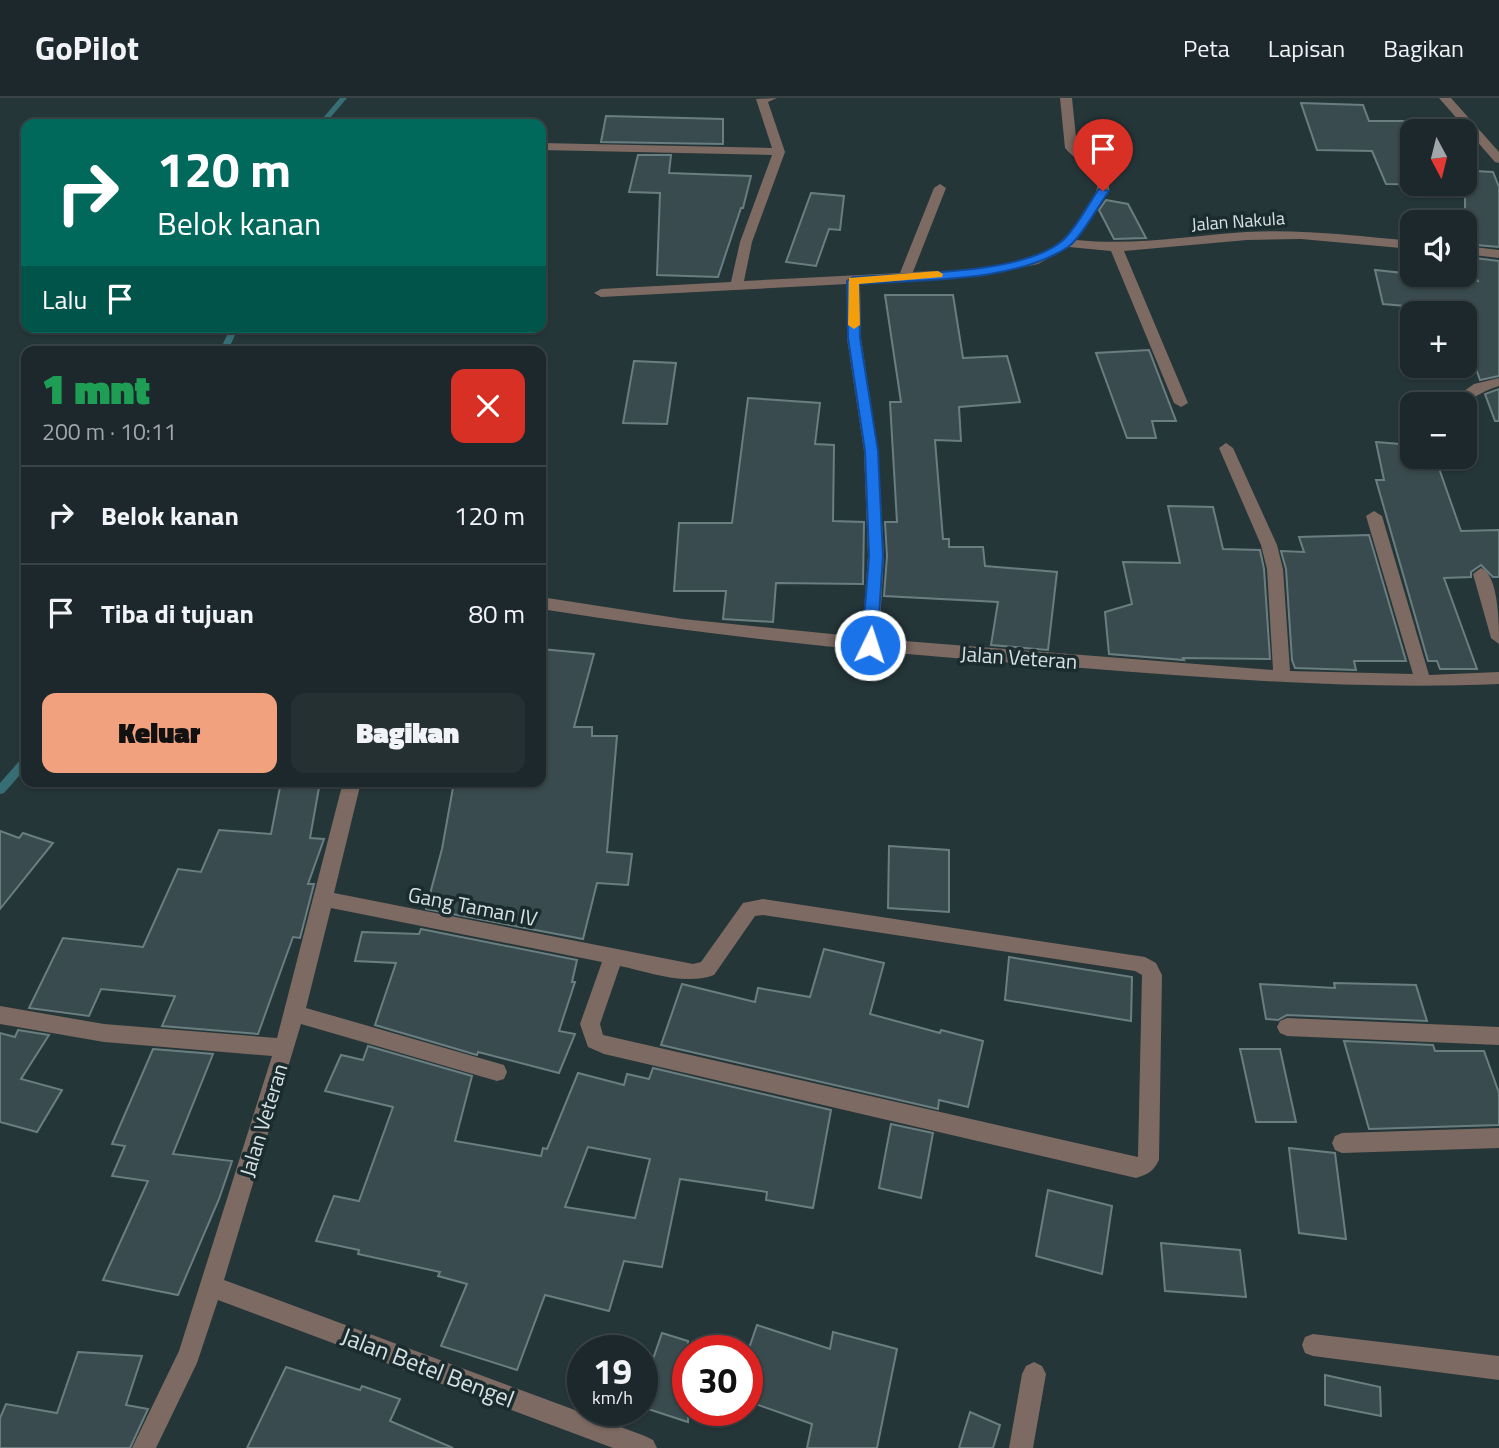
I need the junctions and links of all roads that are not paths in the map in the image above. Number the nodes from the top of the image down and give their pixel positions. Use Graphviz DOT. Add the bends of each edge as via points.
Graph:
graph roads {
  1 [pos="764,98"];
  2 [pos="1066,98"];
  3 [pos="1445,98"];
  4 [pos="546,147"];
  5 [pos="779,152"];
  6 [pos="1499,159"];
  7 [pos="940,188"];
  8 [pos="1066,243"];
  9 [pos="1400,244"];
  10 [pos="1116,248"];
  11 [pos="1477,251"];
  12 [pos="1499,254"];
  13 [pos="905,276"];
  14 [pos="853,281"];
  15 [pos="736,287"];
  16 [pos="601,293"];
  17 [pos="1499,382"];
  18 [pos="1471,392"];
  19 [pos="1181,403"];
  20 [pos="1226,448"];
  21 [pos="1374,516"];
  22 [pos="1481,574"];
  23 [pos="546,605"];
  24 [pos="1499,638"];
  25 [pos="870,645"];
  26 [pos="1282,677"];
  27 [pos="1499,678"];
  28 [pos="1423,681"];
  29 [pos="351,787"];
  30 [pos="324,899"];
  31 [pos="613,957"];
  32 [pos="294,1013"];
  33 [pos="0,1015"];
  34 [pos="1287,1027"];
  35 [pos="1499,1036"];
  36 [pos="284,1048"];
  37 [pos="497,1072"];
  38 [pos="1499,1138"];
  39 [pos="1342,1143"];
  40 [pos="211,1286"];
  41 [pos="1313,1345"];
  42 [pos="1499,1368"];
  43 [pos="1034,1374"];
  44 [pos="144,1448"];
  45 [pos="645,1448"];
  46 [pos="1021,1448"];
  1 -- 5 [label="street"];
  2 -- 8 [label="street" via="1071,148 1101,174 1105,184"];
  3 -- 6 [label="street"];
  4 -- 5 [label="street"];
  5 -- 15 [label="street" via="746,242"];
  7 -- 13 [label="street"];
  8 -- 10 [label="street, Jalan Nakula"];
  8 -- 13 [label="street" via="1050,254 1004,268"];
  9 -- 10 [label="street, Jalan Nakula" via="1301,235"];
  10 -- 19 [label="street"];
  11 -- 12 [label="street"];
  13 -- 14 [label="street"];
  14 -- 15 [label="street"];
  14 -- 25 [label="street" via="854,338 872,451 876,556"];
  15 -- 16 [label="street"];
  17 -- 18 [label="street"];
  20 -- 26 [label="street" via="1275,569"];
  21 -- 28 [label="street"];
  22 -- 24 [label="street"];
  23 -- 25 [label="street, Jalan Veteran"];
  25 -- 26 [label="street, Jalan Veteran"];
  26 -- 28 [label="street, Jalan Veteran"];
  27 -- 28 [label="street, Jalan Veteran"];
  29 -- 30 [label="street, Jalan Veteran"];
  30 -- 31 [label="street, Gang Taman IV"];
  30 -- 32 [label="street, Jalan Veteran"];
  31 -- 31 [label="street, Gang Taman IV" via="701,972 750,909 763,907 1138,963 1152,975 1148,1160 1136,1168 604,1045 595,1041 590,1024"];
  32 -- 36 [label="street, Jalan Veteran"];
  32 -- 37 [label="street"];
  33 -- 36 [label="street" via="104,1033"];
  34 -- 35 [label="street"];
  36 -- 40 [label="street, Jalan Veteran"];
  38 -- 39 [label="street"];
  40 -- 44 [label="street, Jalan Veteran" via="189,1355"];
  40 -- 45 [label="street, Jalan Betel Bengel"];
  41 -- 42 [label="street"];
  43 -- 46 [label="street"];
}
